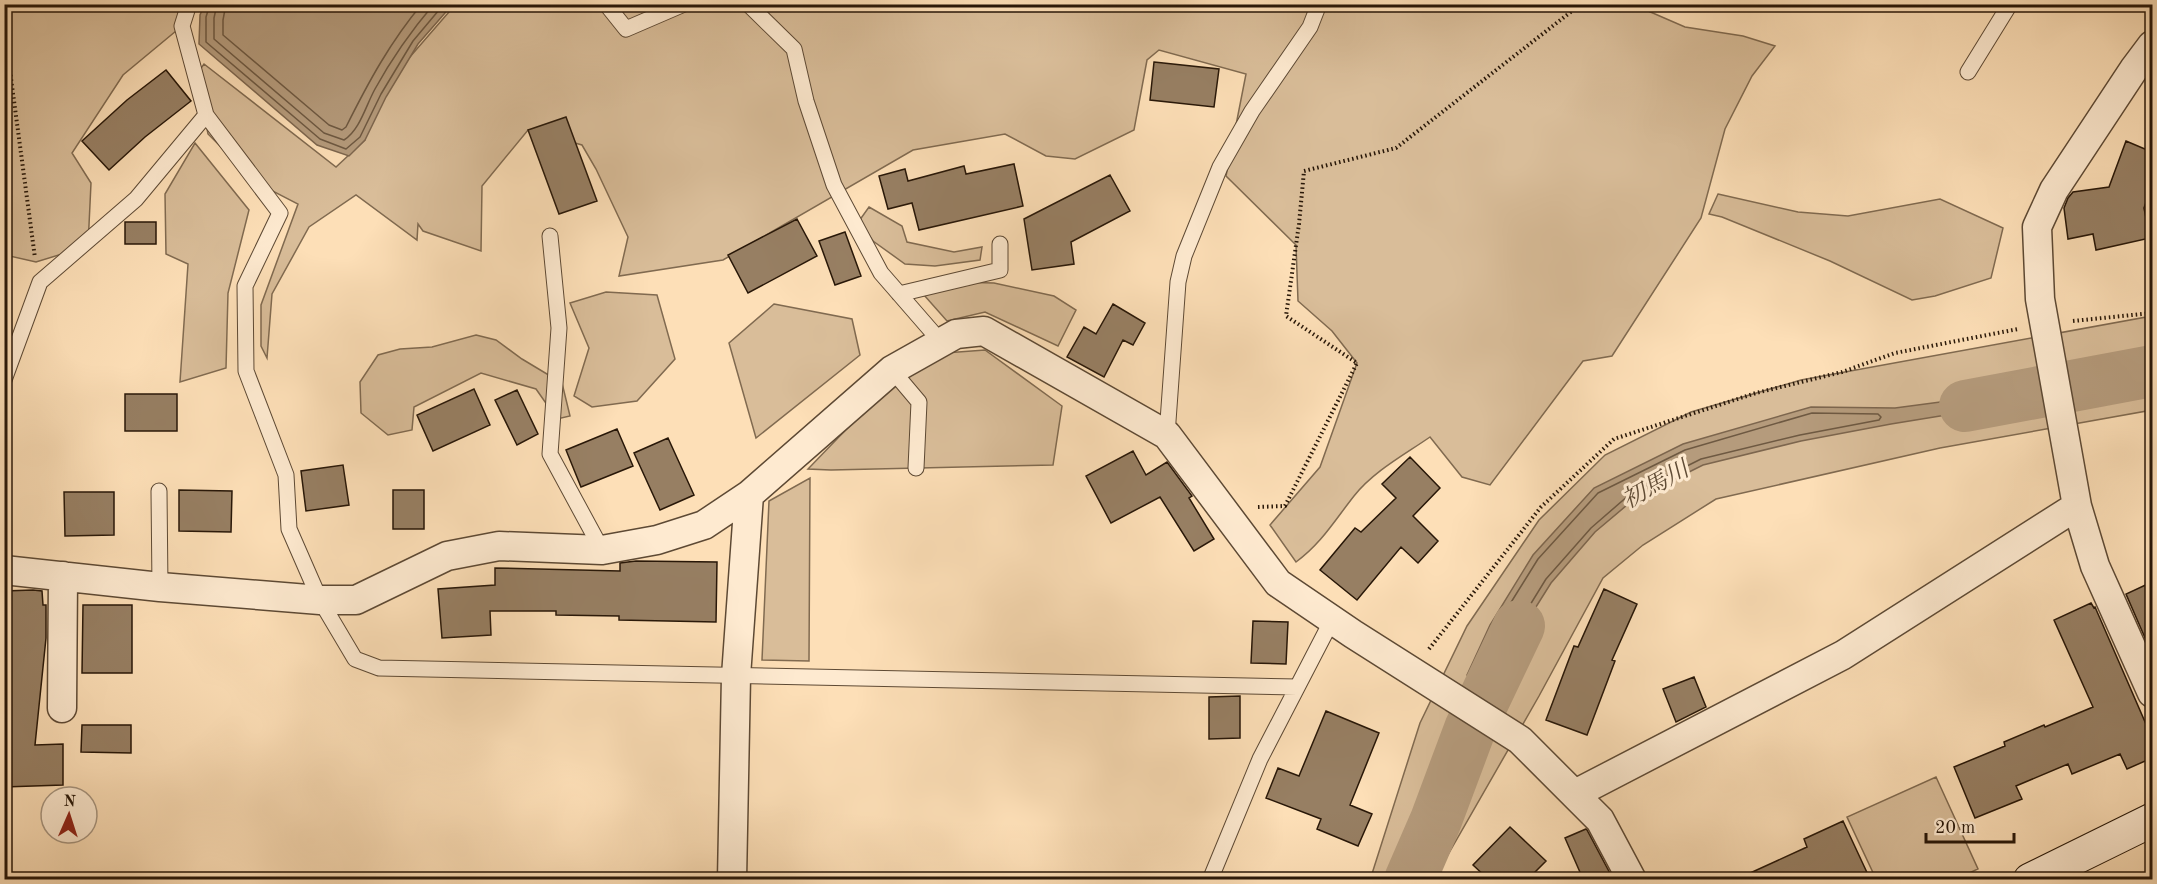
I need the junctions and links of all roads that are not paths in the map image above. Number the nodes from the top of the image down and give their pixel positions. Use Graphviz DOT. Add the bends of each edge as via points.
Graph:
graph roads {
  1 [pos="189,4"];
  2 [pos="606,4"];
  3 [pos="684,4"];
  4 [pos="748,4"];
  5 [pos="1319,4"];
  6 [pos="2010,4"];
  7 [pos="2152,45"];
  8 [pos="1968,72"];
  9 [pos="206,115"];
  10 [pos="550,236"];
  11 [pos="1000,244"];
  12 [pos="899,294"];
  13 [pos="941,342"];
  14 [pos="892,370"];
  15 [pos="4,381"];
  16 [pos="1167,435"];
  17 [pos="916,468"];
  18 [pos="159,491"];
  19 [pos="749,495"];
  20 [pos="2077,506"];
  21 [pos="602,550"];
  22 [pos="4,570"];
  23 [pos="63,576"];
  24 [pos="160,587"];
  25 [pos="320,600"];
  26 [pos="1332,620"];
  27 [pos="736,676"];
  28 [pos="1297,687"];
  29 [pos="2152,693"];
  30 [pos="62,708"];
  31 [pos="1575,794"];
  32 [pos="2152,820"];
  33 [pos="732,879"];
  34 [pos="1210,879"];
  35 [pos="1632,879"];
  36 [pos="2030,879"];
  1 -- 9 [label="lane" via="182,26"];
  2 -- 3 [label="lane" via="626,29"];
  4 -- 12 [label="lane" via="794,49 806,101 834,185 881,273"];
  5 -- 16 [label="lane" via="1310,27 1252,111 1221,167 1184,256 1178,282"];
  6 -- 8 [label="lane"];
  7 -- 20 [label="street" via="2060,181 2037,228 2040,299"];
  9 -- 15 [label="lane" via="136,199 40,282"];
  9 -- 25 [label="lane" via="280,213 245,286 246,371 286,475 289,529"];
  10 -- 21 [label="lane" via="559,328 550,454"];
  11 -- 12 [label="lane" via="1000,270"];
  12 -- 13 [label="lane"];
  13 -- 14 [label="street"];
  13 -- 16 [label="street" via="956,334 984,331"];
  14 -- 17 [label="lane" via="919,402"];
  14 -- 19 [label="street"];
  16 -- 26 [label="street" via="1278,583"];
  18 -- 24 [label="lane"];
  19 -- 21 [label="street" via="704,525 657,540"];
  19 -- 27 [label="street"];
  20 -- 29 [label="street" via="2095,566"];
  20 -- 31 [label="street" via="1843,655"];
  21 -- 25 [label="street" via="499,546 447,556 356,600"];
  22 -- 23 [label="street"];
  23 -- 24 [label="street"];
  23 -- 30 [label="street"];
  24 -- 25 [label="street"];
  25 -- 27 [label="lane" via="355,659 379,668"];
  26 -- 28 [label="lane"];
  26 -- 31 [label="street" via="1520,740"];
  27 -- 28 [label="lane"];
  27 -- 33 [label="street"];
  28 -- 34 [label="lane" via="1260,759"];
  31 -- 35 [label="street" via="1600,819"];
  32 -- 36 [label="main road"];
}
